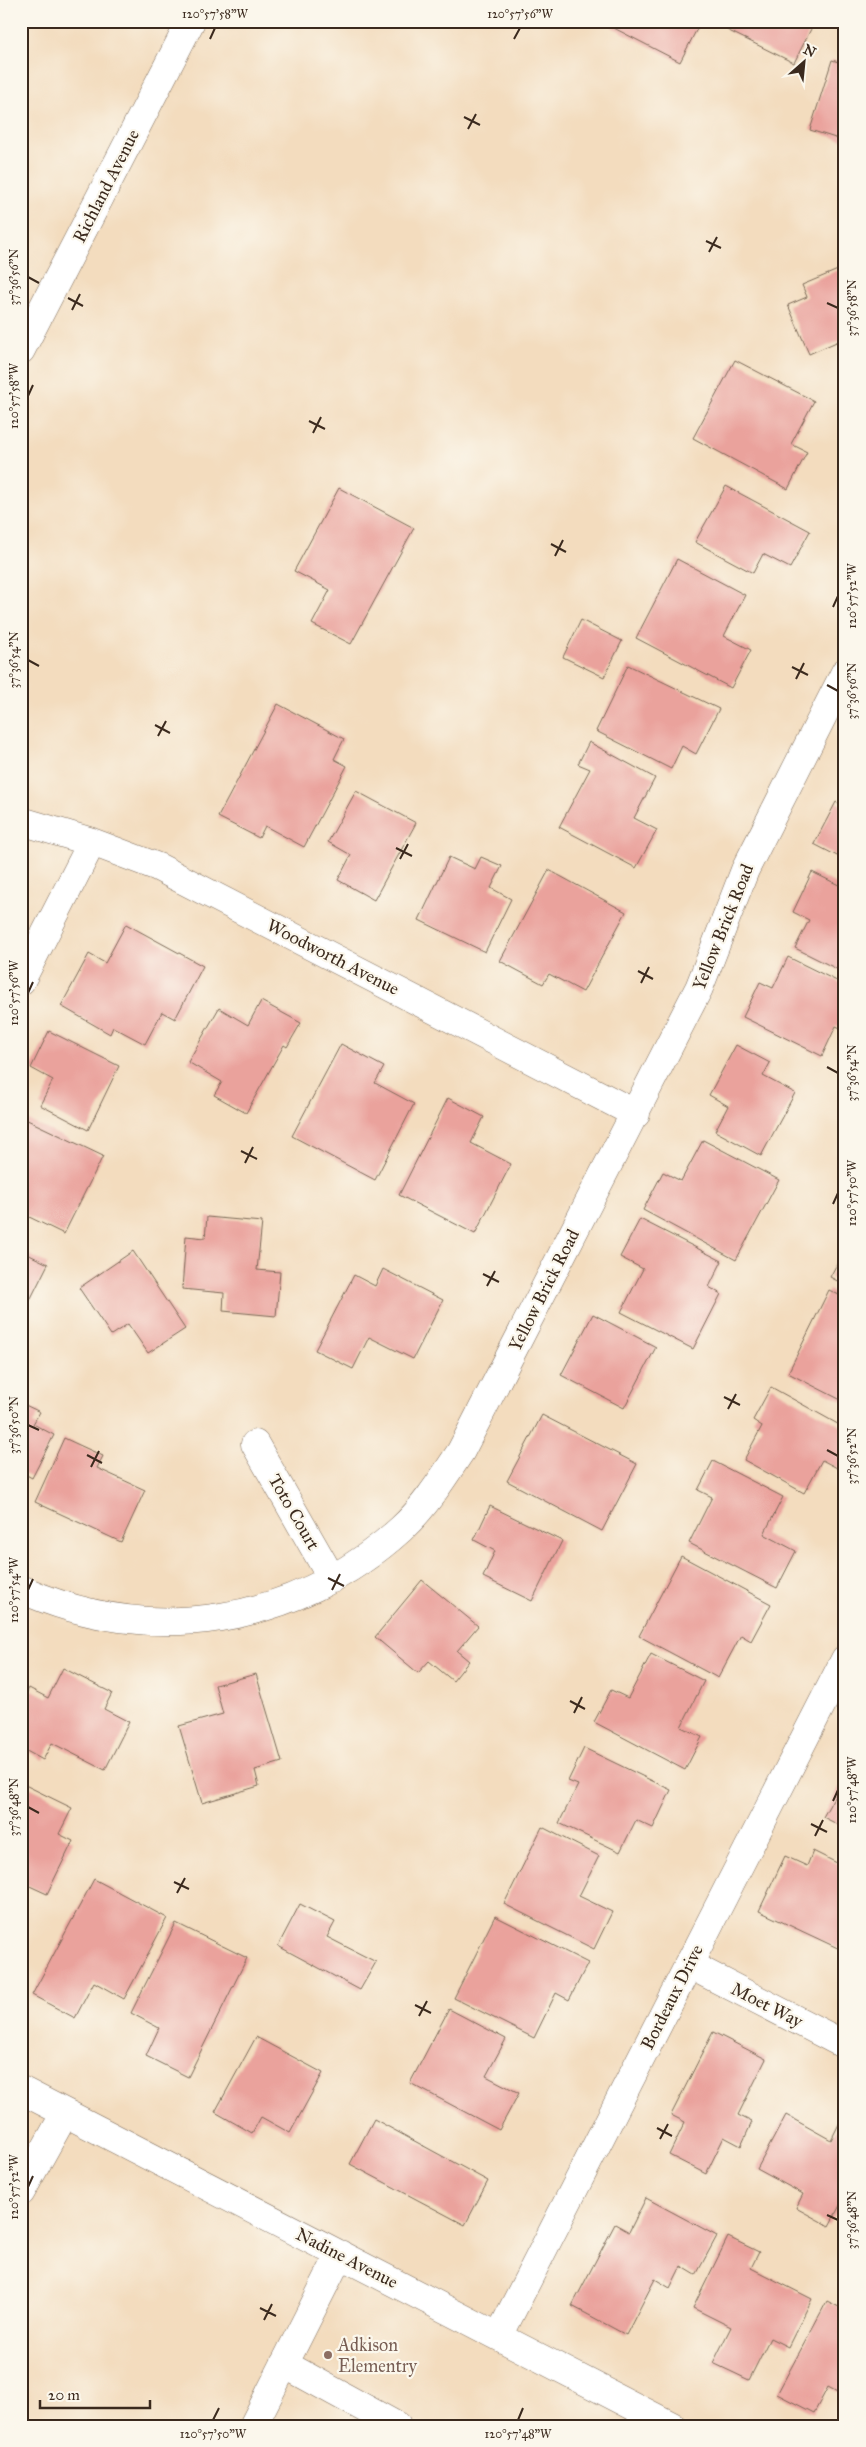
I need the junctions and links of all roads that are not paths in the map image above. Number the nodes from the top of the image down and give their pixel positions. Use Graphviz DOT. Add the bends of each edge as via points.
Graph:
graph roads {
  1 [pos="191,21"];
  2 [pos="21,350"];
  3 [pos="845,672"];
  4 [pos="21,822"];
  5 [pos="92,842"];
  6 [pos="21,981"];
  7 [pos="636,1114"];
  8 [pos="255,1444"];
  9 [pos="332,1579"];
  10 [pos="21,1589"];
  11 [pos="845,1659"];
  12 [pos="688,1964"];
  13 [pos="845,2045"];
  14 [pos="21,2090"];
  15 [pos="65,2113"];
  16 [pos="21,2192"];
  17 [pos="340,2254"];
  18 [pos="499,2336"];
  19 [pos="284,2364"];
  20 [pos="253,2426"];
  21 [pos="397,2426"];
  22 [pos="672,2426"];
  1 -- 2 [label="street, Richland Avenue"];
  3 -- 7 [label="street, Yellow Brick Road" via="745,870 700,988"];
  4 -- 5 [label="street, Woodworth Avenue"];
  5 -- 6 [label="street"];
  5 -- 7 [label="street, Woodworth Avenue" via="158,867"];
  7 -- 9 [label="street, Yellow Brick Road" via="461,1451 437,1488 402,1528 366,1558"];
  8 -- 9 [label="street, Toto Court"];
  9 -- 10 [label="street, Yellow Brick Road" via="295,1598 239,1615 192,1622 134,1621 82,1612"];
  11 -- 12 [label="street, Bordeaux Drive"];
  12 -- 13 [label="street, Moet Way"];
  12 -- 18 [label="street, Bordeaux Drive"];
  14 -- 15 [label="street, Nadine Avenue"];
  15 -- 16 [label="street"];
  15 -- 17 [label="street, Nadine Avenue"];
  17 -- 18 [label="street, Nadine Avenue"];
  17 -- 19 [label="street"];
  18 -- 22 [label="street, Nadine Avenue"];
  19 -- 20 [label="street"];
  19 -- 21 [label="street"];
}
